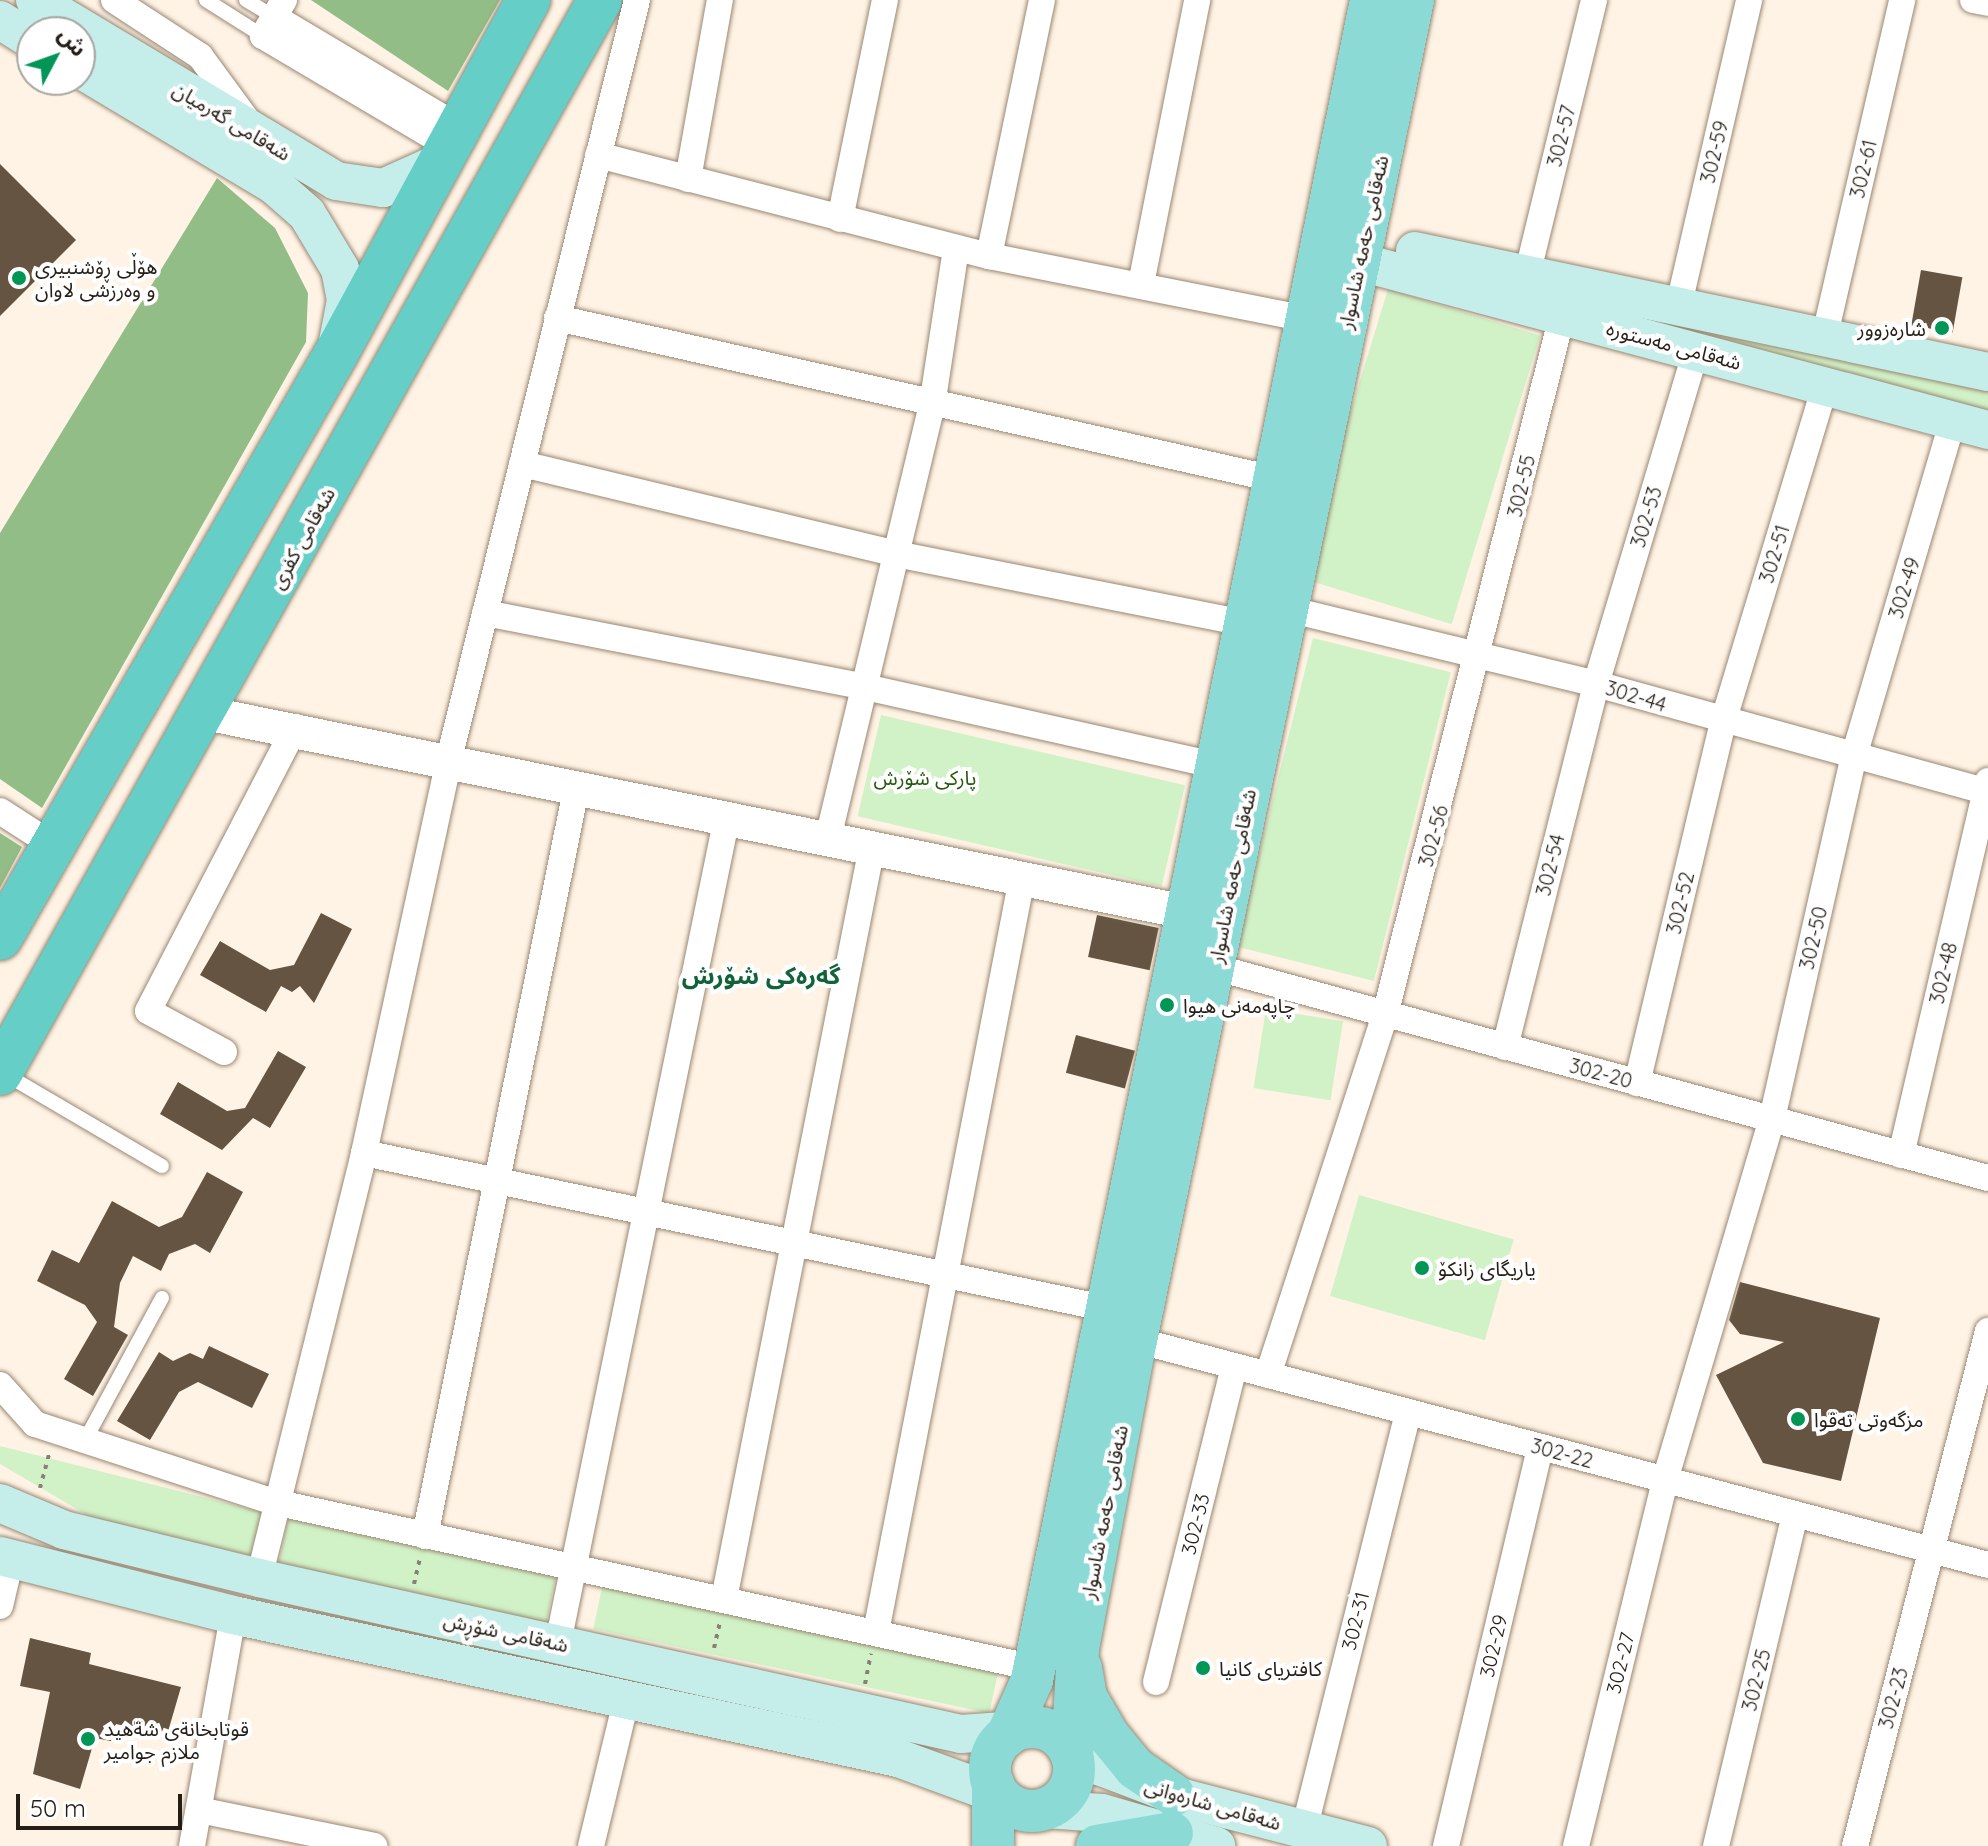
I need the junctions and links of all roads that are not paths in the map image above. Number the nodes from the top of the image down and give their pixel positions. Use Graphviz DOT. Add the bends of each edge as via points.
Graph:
graph roads {
  1 [pos="35,0"];
  2 [pos="114,0"];
  3 [pos="206,0"];
  4 [pos="246,0"];
  5 [pos="528,0"];
  6 [pos="600,0"];
  7 [pos="637,0"];
  8 [pos="720,0"];
  9 [pos="885,0"];
  10 [pos="1042,0"];
  11 [pos="1197,0"];
  12 [pos="1371,0"];
  13 [pos="1413,0"];
  14 [pos="1594,0"];
  15 [pos="1749,0"];
  16 [pos="1902,0"];
  17 [pos="1973,0"];
  18 [pos="1988,3"];
  19 [pos="274,18"];
  20 [pos="96,79"];
  21 [pos="258,137"];
  22 [pos="449,146"];
  23 [pos="598,155"];
  24 [pos="688,179"];
  25 [pos="840,219"];
  26 [pos="956,248"];
  27 [pos="1361,252"];
  28 [pos="989,256"];
  29 [pos="1448,270"];
  30 [pos="1528,271"];
  31 [pos="1141,284"];
  32 [pos="1679,304"];
  33 [pos="1562,316"];
  34 [pos="557,318"];
  35 [pos="1303,318"];
  36 [pos="1824,339"];
  37 [pos="1696,351"];
  38 [pos="336,354"];
  39 [pos="1988,370"];
  40 [pos="1825,386"];
  41 [pos="933,399"];
  42 [pos="1971,425"];
  43 [pos="522,464"];
  44 [pos="1270,478"];
  45 [pos="896,554"];
  46 [pos="1283,608"];
  47 [pos="485,613"];
  48 [pos="1244,623"];
  49 [pos="1481,656"];
  50 [pos="1596,684"];
  51 [pos="865,687"];
  52 [pos="205,713"];
  53 [pos="1723,722"];
  54 [pos="295,727"];
  55 [pos="1854,756"];
  56 [pos="449,759"];
  57 [pos="1218,766"];
  58 [pos="577,785"];
  59 [pos="1987,788"];
  60 [pos="0,811"];
  61 [pos="727,817"];
  62 [pos="828,838"];
  63 [pos="51,844"];
  64 [pos="872,847"];
  65 [pos="1022,878"];
  66 [pos="1186,912"];
  67 [pos="0,938"];
  68 [pos="1214,967"];
  69 [pos="1385,1015"];
  70 [pos="1505,1047"];
  71 [pos="224,1052"];
  72 [pos="0,1073"];
  73 [pos="1637,1083"];
  74 [pos="1772,1119"];
  75 [pos="364,1153"];
  76 [pos="1901,1155"];
  77 [pos="162,1166"];
  78 [pos="1988,1178"];
  79 [pos="495,1179"];
  80 [pos="641,1211"];
  81 [pos="794,1244"];
  82 [pos="945,1276"];
  83 [pos="162,1298"];
  84 [pos="1104,1308"];
  85 [pos="1988,1331"];
  86 [pos="1136,1340"];
  87 [pos="1234,1366"];
  88 [pos="1268,1375"];
  89 [pos="0,1385"];
  90 [pos="1408,1412"];
  91 [pos="1105,1416"];
  92 [pos="82,1445"];
  93 [pos="1540,1447"];
  94 [pos="1665,1480"];
  95 [pos="274,1502"];
  96 [pos="0,1503"];
  97 [pos="1795,1514"];
  98 [pos="64,1530"];
  99 [pos="425,1536"];
  100 [pos="1932,1550"];
  101 [pos="5,1558"];
  102 [pos="1988,1565"];
  103 [pos="573,1568"];
  104 [pos="53,1569"];
  105 [pos="259,1578"];
  106 [pos="724,1599"];
  107 [pos="0,1606"];
  108 [pos="233,1615"];
  109 [pos="876,1632"];
  110 [pos="558,1643"];
  111 [pos="1078,1649"];
  112 [pos="1035,1668"];
  113 [pos="1156,1682"];
  114 [pos="626,1701"];
  115 [pos="908,1722"];
  116 [pos="1012,1732"];
  117 [pos="1070,1750"];
  118 [pos="898,1758"];
  119 [pos="995,1790"];
  120 [pos="199,1810"];
  121 [pos="1049,1817"];
  122 [pos="1192,1823"];
  123 [pos="1304,1830"];
  124 [pos="192,1846"];
  125 [pos="374,1846"];
  126 [pos="591,1846"];
  127 [pos="993,1846"];
  128 [pos="1097,1846"];
  129 [pos="1368,1846"];
  130 [pos="1446,1846"];
  131 [pos="1576,1846"];
  132 [pos="1716,1846"];
  133 [pos="1855,1846"];
  1 -- 21 [label="main road, شەقامی گەرمیان"];
  2 -- 21 [label="street" via="200,56 234,93"];
  3 -- 19 [label="lane"];
  4 -- 19 [label="lane"];
  5 -- 22 [label="highway"];
  6 -- 52 [label="highway, شەقامی کفری"];
  7 -- 23 [label="street"];
  8 -- 24 [label="street"];
  9 -- 25 [label="street"];
  10 -- 28 [label="street"];
  11 -- 31 [label="street"];
  12 -- 35 [label="main road, شەقامی حەمە شاسوار"];
  13 -- 27 [label="main road, شەقامی حەمە شاسوار"];
  14 -- 30 [label="street, 302-57"];
  15 -- 32 [label="street, 302-59"];
  16 -- 36 [label="street, 302-61"];
  17 -- 18 [label="street"];
  19 -- 22 [label="street"];
  20 -- 38 [label="main road, شەقامی گەرمیان" via="274,185 307,214 332,251 345,294"];
  21 -- 22 [label="main road, شەقامی گەرمیان" via="336,181 368,190"];
  22 -- 38 [label="highway"];
  23 -- 24 [label="street"];
  23 -- 34 [label="street"];
  24 -- 25 [label="street"];
  25 -- 26 [label="street"];
  26 -- 28 [label="street"];
  26 -- 41 [label="street"];
  27 -- 29 [label="main road, شەقامی مەستورە"];
  27 -- 46 [label="main road, شەقامی حەمە شاسوار"];
  28 -- 31 [label="street"];
  29 -- 30 [label="main road, شەقامی مەستورە"];
  29 -- 33 [label="main road, شەقامی مەستورە"];
  30 -- 32 [label="main road, شەقامی مەستورە"];
  31 -- 35 [label="street"];
  32 -- 36 [label="main road, شەقامی مەستورە"];
  33 -- 37 [label="main road, شەقامی مەستورە"];
  33 -- 49 [label="street, 302-55"];
  34 -- 41 [label="street"];
  34 -- 43 [label="street"];
  35 -- 44 [label="main road, شەقامی حەمە شاسوار"];
  36 -- 39 [label="main road, شەقامی مەستورە"];
  37 -- 40 [label="main road, شەقامی مەستورە"];
  37 -- 50 [label="street, 302-53"];
  38 -- 63 [label="highway"];
  40 -- 42 [label="main road, شەقامی مەستورە"];
  40 -- 53 [label="street, 302-51"];
  41 -- 44 [label="street"];
  41 -- 45 [label="street"];
  42 -- 55 [label="street, 302-49"];
  43 -- 45 [label="street"];
  43 -- 47 [label="street"];
  44 -- 48 [label="main road, شەقامی حەمە شاسوار"];
  45 -- 48 [label="street"];
  45 -- 51 [label="street"];
  46 -- 49 [label="street, 302-44"];
  46 -- 68 [label="main road, شەقامی حەمە شاسوار"];
  47 -- 51 [label="street"];
  47 -- 56 [label="street"];
  48 -- 57 [label="main road, شەقامی حەمە شاسوار"];
  49 -- 50 [label="street, 302-44"];
  49 -- 69 [label="street, 302-56"];
  50 -- 53 [label="street, 302-44"];
  50 -- 70 [label="street, 302-54"];
  51 -- 57 [label="street"];
  51 -- 62 [label="street"];
  52 -- 54 [label="street"];
  52 -- 72 [label="highway, شەقامی کفری"];
  53 -- 55 [label="street, 302-44"];
  53 -- 73 [label="street, 302-52"];
  54 -- 56 [label="street"];
  54 -- 71 [label="street" via="148,1011"];
  55 -- 59 [label="street, 302-44"];
  55 -- 74 [label="street, 302-50"];
  56 -- 58 [label="street"];
  56 -- 75 [label="street"];
  57 -- 66 [label="main road, شەقامی حەمە شاسوار"];
  58 -- 61 [label="street"];
  58 -- 79 [label="street"];
  59 -- 76 [label="street, 302-48"];
  60 -- 63 [label="street"];
  61 -- 62 [label="street"];
  61 -- 80 [label="street"];
  62 -- 64 [label="street"];
  63 -- 67 [label="highway"];
  64 -- 65 [label="street"];
  64 -- 81 [label="street"];
  65 -- 66 [label="street"];
  65 -- 82 [label="street"];
  66 -- 84 [label="main road, شەقامی حەمە شاسوار"];
  68 -- 69 [label="street, 302-20"];
  68 -- 86 [label="main road, شەقامی حەمە شاسوار"];
  69 -- 70 [label="street, 302-20"];
  69 -- 88 [label="street, 302-56"];
  70 -- 73 [label="street, 302-20"];
  72 -- 77 [label="lane"];
  73 -- 74 [label="street, 302-20"];
  74 -- 76 [label="street, 302-20"];
  74 -- 94 [label="street, 302-50"];
  75 -- 79 [label="street"];
  75 -- 95 [label="street"];
  76 -- 78 [label="street, 302-20"];
  79 -- 80 [label="street"];
  79 -- 99 [label="street"];
  80 -- 81 [label="street"];
  80 -- 103 [label="street"];
  81 -- 82 [label="street"];
  81 -- 106 [label="street"];
  82 -- 84 [label="street"];
  82 -- 109 [label="street"];
  83 -- 92 [label="lane"];
  84 -- 91 [label="main road, شەقامی حەمە شاسوار"];
  85 -- 100 [label="street, 302-23"];
  86 -- 87 [label="street, 302-22"];
  86 -- 91 [label="main road, شەقامی حەمە شاسوار"];
  87 -- 88 [label="street, 302-22"];
  87 -- 113 [label="street, 302-33"];
  88 -- 90 [label="street, 302-22"];
  89 -- 92 [label="street" via="35,1424"];
  90 -- 93 [label="street, 302-22"];
  90 -- 123 [label="street, 302-31"];
  91 -- 111 [label="main road, شەقامی حەمە شاسوار"];
  91 -- 112 [label="main road, شەقامی حەمە شاسوار"];
  92 -- 95 [label="street"];
  93 -- 94 [label="street, 302-22"];
  93 -- 130 [label="street, 302-29"];
  94 -- 97 [label="street, 302-22"];
  94 -- 131 [label="street, 302-27"];
  95 -- 99 [label="street"];
  95 -- 105 [label="street"];
  96 -- 98 [label="main road, شەقامی شۆڕش"];
  97 -- 100 [label="street, 302-22"];
  97 -- 132 [label="street, 302-25"];
  98 -- 104 [label="main road"];
  98 -- 105 [label="main road, شەقامی شۆڕش"];
  99 -- 103 [label="street"];
  100 -- 102 [label="street, 302-22"];
  100 -- 133 [label="street, 302-23"];
  101 -- 104 [label="main road, شەقامی شۆڕش"];
  101 -- 107 [label="street"];
  103 -- 106 [label="street"];
  103 -- 110 [label="street"];
  104 -- 108 [label="main road, شەقامی شۆڕش"];
  105 -- 110 [label="main road, شەقامی شۆڕش"];
  106 -- 109 [label="street"];
  108 -- 114 [label="main road, شەقامی شۆڕش"];
  108 -- 120 [label="street"];
  109 -- 112 [label="street"];
  110 -- 115 [label="main road, شەقامی شۆڕش"];
  111 -- 117 [label="main road, شەقامی حەمە شاسوار"];
  111 -- 122 [label="main road" via="1086,1697 1108,1735"];
  112 -- 116 [label="main road, شەقامی حەمە شاسوار"];
  114 -- 118 [label="main road, شەقامی شۆڕش"];
  114 -- 126 [label="street"];
  115 -- 116 [label="main road, شەقامی شۆڕش" via="961,1734"];
  115 -- 118 [label="main road"];
  116 -- 117 [label="main road" via="1044,1729"];
  116 -- 119 [label="main road" via="992,1757"];
  117 -- 121 [label="main road" via="1072,1782"];
  117 -- 122 [label="main road, شەقامی شارەوانی"];
  118 -- 119 [label="main road, شەقامی شۆڕش"];
  119 -- 121 [label="main road" via="1020,1809"];
  119 -- 127 [label="main road"];
  120 -- 124 [label="street"];
  120 -- 125 [label="street"];
  121 -- 122 [label="main road, شەقامی شارەوانی" via="1102,1813"];
  122 -- 123 [label="main road, شەقامی شارەوانی"];
  122 -- 128 [label="main road"];
  123 -- 129 [label="main road, شەقامی شارەوانی"];
}
